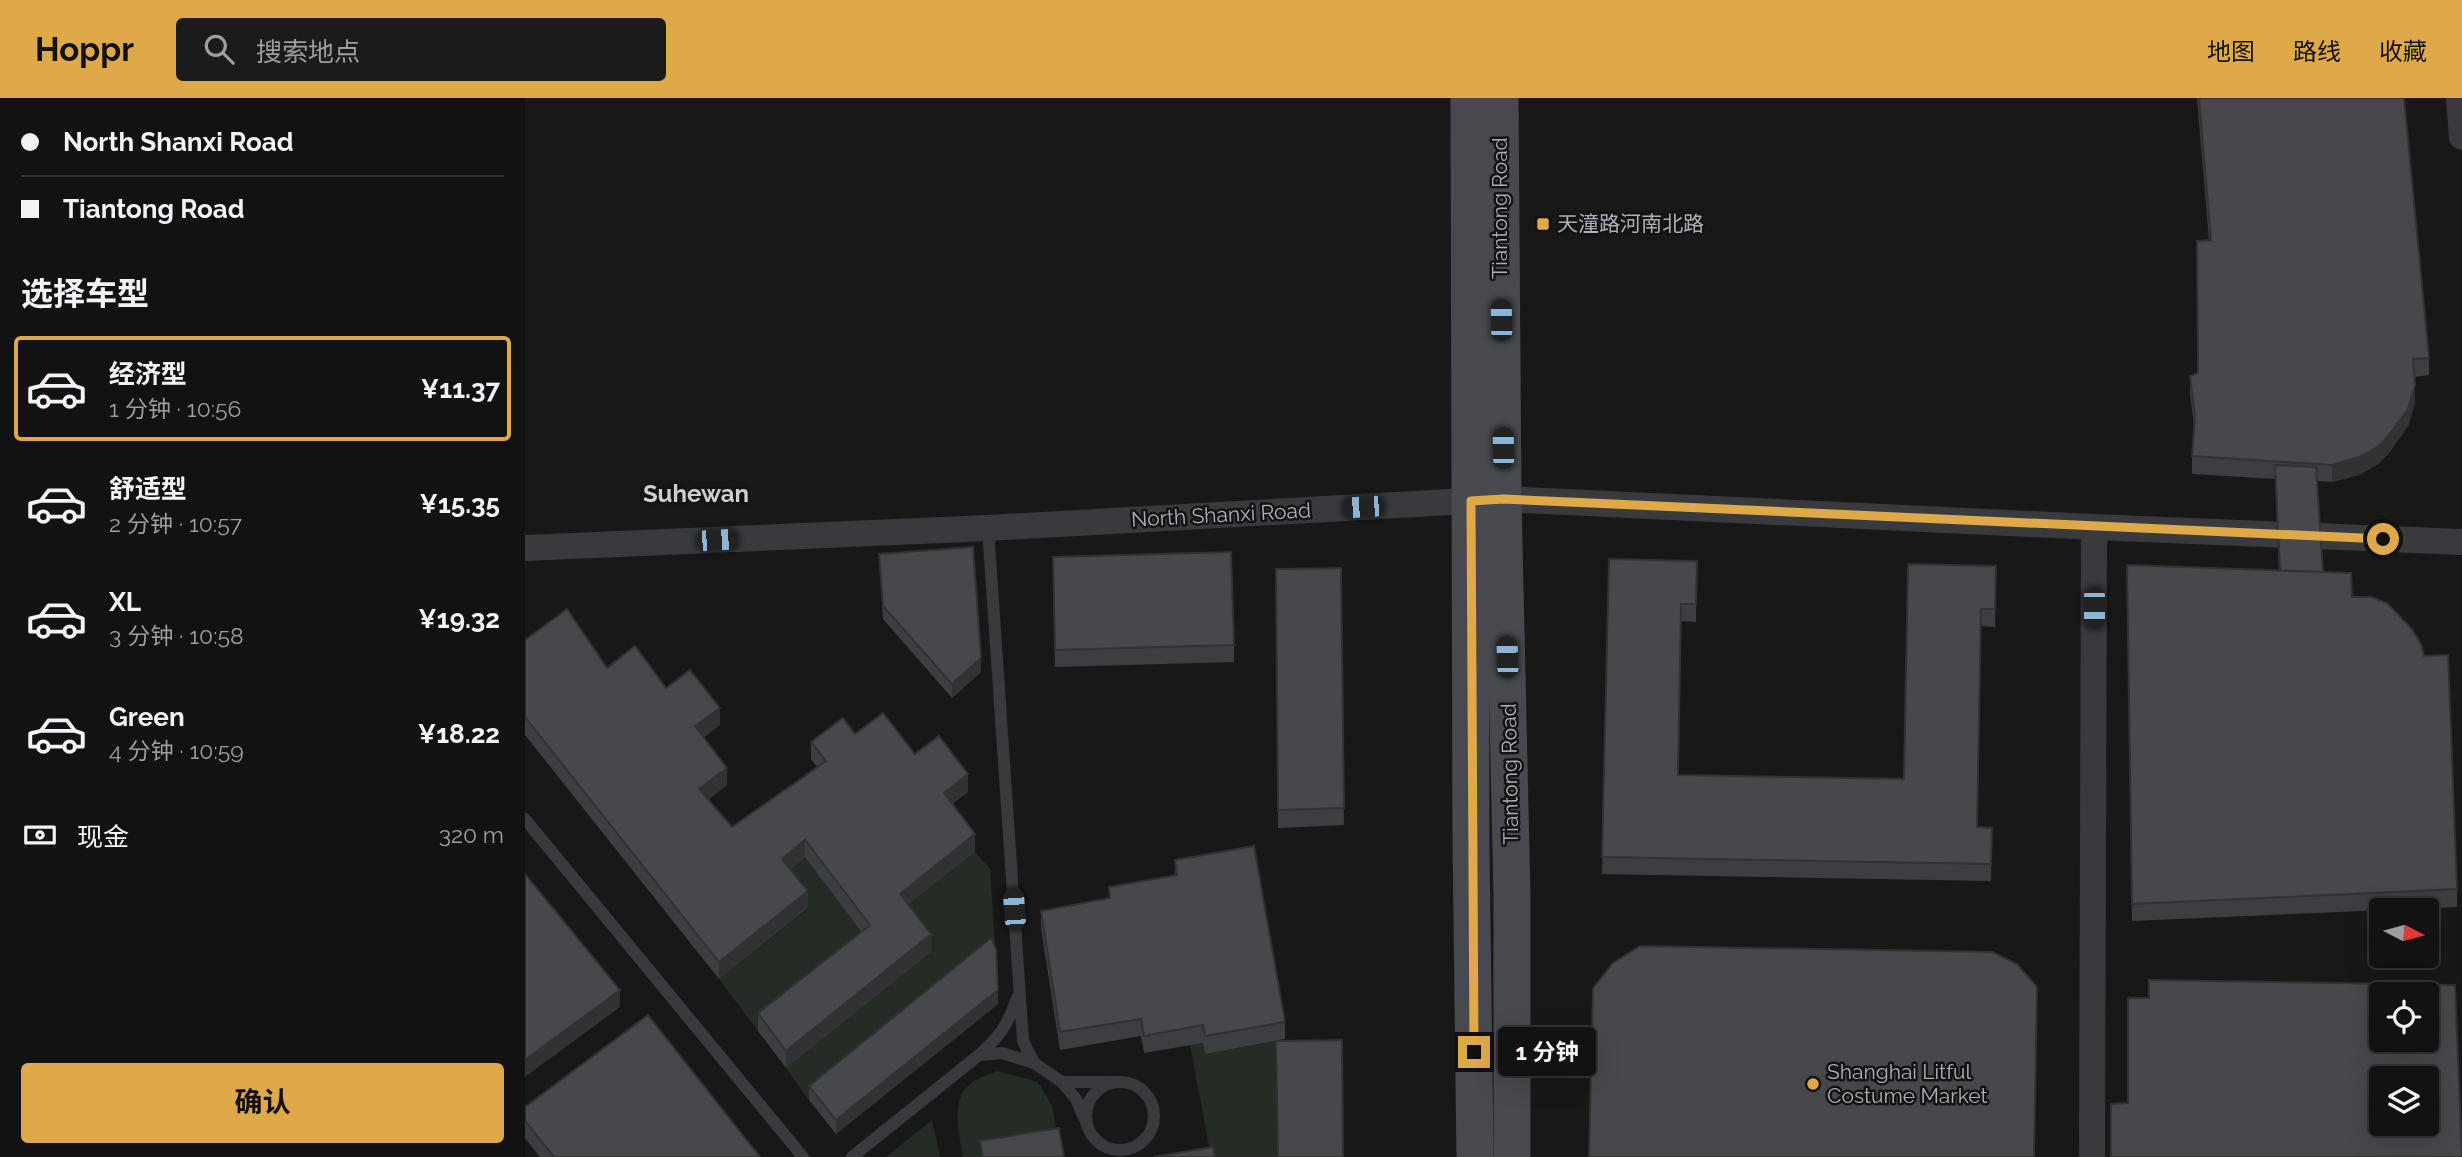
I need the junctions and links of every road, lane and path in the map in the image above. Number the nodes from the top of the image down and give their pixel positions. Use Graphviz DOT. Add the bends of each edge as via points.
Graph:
graph roads {
  1 [pos="1469,98"];
  2 [pos="1500,98"];
  3 [pos="2459,98"];
  4 [pos="2462,137"];
  5 [pos="1487,500"];
  6 [pos="2094,527"];
  7 [pos="988,528"];
  8 [pos="2462,542"];
  9 [pos="525,548"];
  10 [pos="525,819"];
  11 [pos="1019,991"];
  12 [pos="979,1055"];
  13 [pos="1034,1063"];
  14 [pos="1062,1082"];
  15 [pos="1117,1082"];
  16 [pos="1087,1123"];
  17 [pos="803,1157"];
  18 [pos="852,1157"];
  19 [pos="1475,1157"];
  20 [pos="1512,1157"];
  21 [pos="2092,1157"];
  1 -- 5 [label="main road, Tiantong Road"];
  2 -- 5 [label="main road, Tiantong Road"];
  3 -- 4 [label="street"];
  5 -- 6 [label="street, North Shanxi Road"];
  5 -- 7 [label="street, North Shanxi Road"];
  5 -- 19 [label="main road, Tiantong Road" via="1471,842"];
  5 -- 20 [label="main road, Tiantong Road" via="1512,895"];
  6 -- 8 [label="street, North Shanxi Road"];
  6 -- 21 [label="street"];
  7 -- 9 [label="street, North Shanxi Road"];
  7 -- 11 [label="lane"];
  10 -- 17 [label="lane"];
  11 -- 12 [label="lane" via="1010,1021"];
  11 -- 13 [label="lane" via="1023,1041"];
  12 -- 13 [label="lane" via="1002,1053"];
  12 -- 18 [label="lane"];
  13 -- 14 [label="lane"];
  14 -- 15 [label="lane"];
  14 -- 16 [label="lane"];
  15 -- 16 [label="lane" via="1098,1090 1090,1100"];
  15 -- 16 [label="lane" via="1138,1087 1152,1103 1150,1135 1133,1149 1109,1149 1091,1134"];
}
